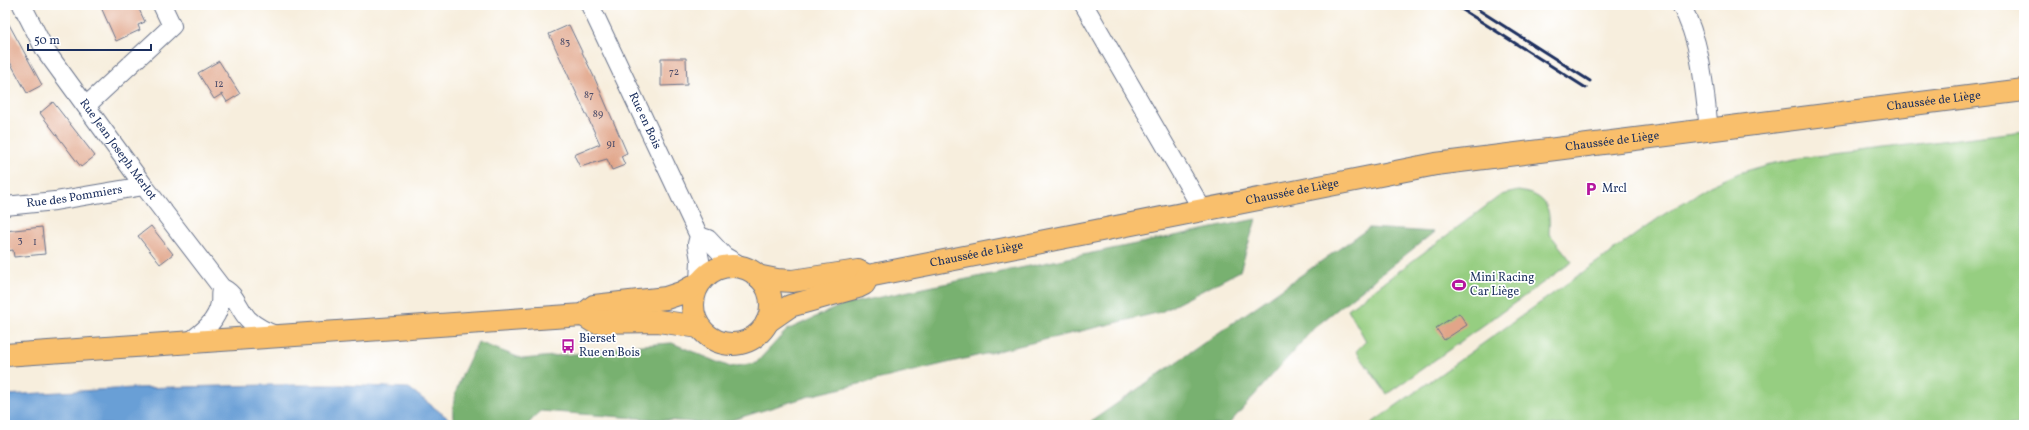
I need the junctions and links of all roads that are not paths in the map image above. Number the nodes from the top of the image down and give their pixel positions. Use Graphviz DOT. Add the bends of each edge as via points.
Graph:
graph roads {
  1 [pos="22,5"];
  2 [pos="162,5"];
  3 [pos="590,5"];
  4 [pos="1084,5"];
  5 [pos="1681,5"];
  6 [pos="2024,90"];
  7 [pos="86,106"];
  8 [pos="1709,130"];
  9 [pos="144,186"];
  10 [pos="5,206"];
  11 [pos="1202,209"];
  12 [pos="699,236"];
  13 [pos="750,272"];
  14 [pos="868,276"];
  15 [pos="699,283"];
  16 [pos="222,288"];
  17 [pos="583,315"];
  18 [pos="767,322"];
  19 [pos="699,327"];
  20 [pos="278,336"];
  21 [pos="189,342"];
  22 [pos="5,355"];
  1 -- 7 [label="street, Rue Jean Joseph Merlot" via="45,50"];
  2 -- 7 [label="street" via="172,26"];
  3 -- 12 [label="street, Rue en Bois"];
  4 -- 11 [label="street"];
  5 -- 8 [label="street" via="1691,24 1702,67"];
  6 -- 8 [label="main road, Chaussée de Liège"];
  7 -- 9 [label="street, Rue Jean Joseph Merlot"];
  8 -- 11 [label="main road, Chaussée de Liège" via="1436,164"];
  9 -- 10 [label="street, Rue des Pommiers" via="55,202"];
  9 -- 16 [label="street, Rue Jean Joseph Merlot"];
  11 -- 14 [label="main road, Chaussée de Liège"];
  12 -- 13 [label="street" via="708,239 724,256"];
  12 -- 15 [label="street, Rue en Bois"];
  13 -- 14 [label="main road, Chaussée de Liège" via="776,280 792,281 858,270"];
  13 -- 15 [label="main road" via="730,266 716,269"];
  13 -- 18 [label="main road" via="764,283 770,296"];
  14 -- 18 [label="main road, Chaussée de Liège" via="864,284 858,287 790,306"];
  15 -- 17 [label="main road" via="666,298 594,306"];
  15 -- 19 [label="main road" via="692,305"];
  16 -- 20 [label="street, Rue Jean Joseph Merlot" via="227,289 247,318 255,325"];
  16 -- 21 [label="street" via="214,318"];
  17 -- 19 [label="main road" via="594,322 669,321"];
  17 -- 20 [label="main road"];
  18 -- 19 [label="main road" via="759,333 734,344 709,337"];
  20 -- 21 [label="main road"];
  21 -- 22 [label="main road"];
}
